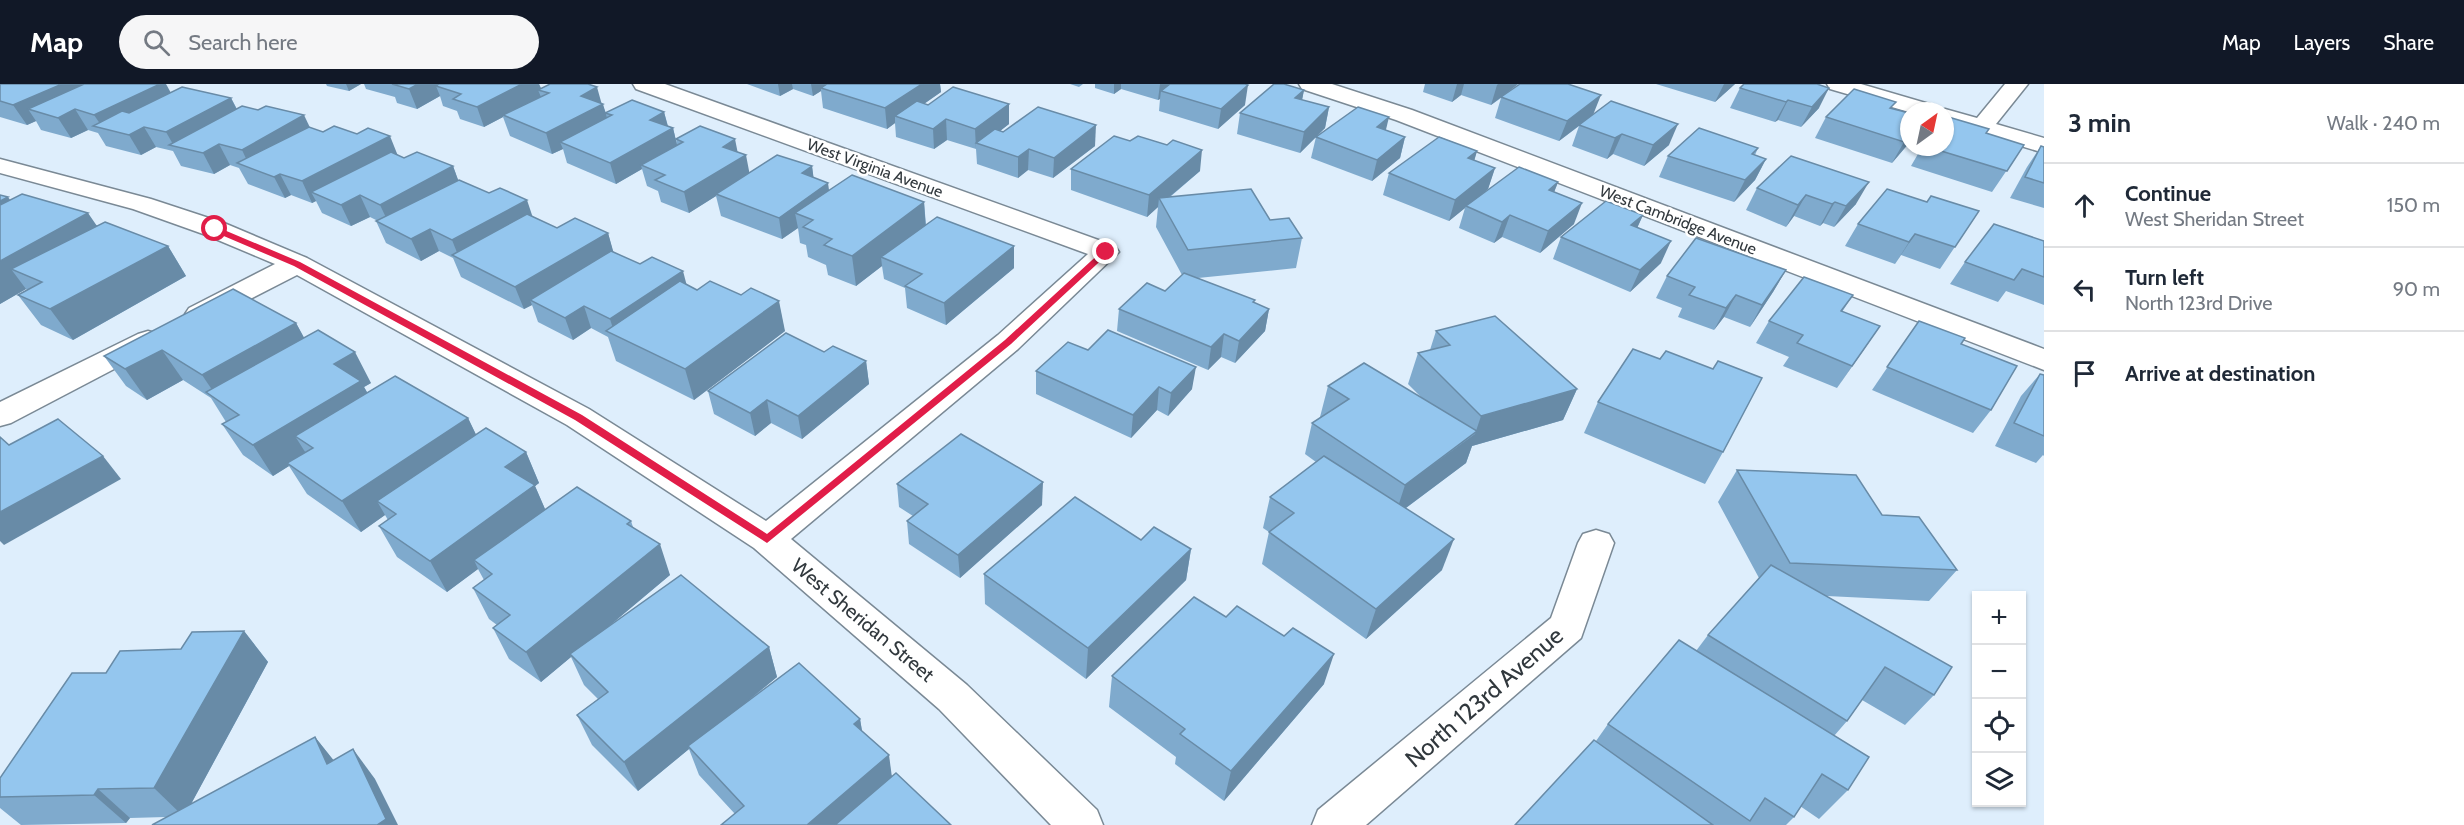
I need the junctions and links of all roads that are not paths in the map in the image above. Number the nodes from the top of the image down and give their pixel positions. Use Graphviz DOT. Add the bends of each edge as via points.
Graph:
graph roads {
  1 [pos="644,84"];
  2 [pos="1310,84"];
  3 [pos="1838,84"];
  4 [pos="2017,84"];
  5 [pos="1900,103"];
  6 [pos="1954,119"];
  7 [pos="1982,127"];
  8 [pos="2044,146"];
  9 [pos="0,166"];
  10 [pos="297,264"];
  11 [pos="2044,360"];
  12 [pos="0,415"];
  13 [pos="767,539"];
  14 [pos="1596,543"];
  15 [pos="1081,825"];
  16 [pos="1334,825"];
  1 -- 13 [label="street, West Virginia Avenue" via="1106,252 1008,342"];
  2 -- 11 [label="street, West Cambridge Avenue" via="1404,115"];
  3 -- 5 [label="street"];
  4 -- 7 [label="street"];
  6 -- 7 [label="street"];
  7 -- 8 [label="street"];
  9 -- 10 [label="street, West Sheridan Street" via="141,204 215,229"];
  10 -- 12 [label="street"];
  10 -- 13 [label="street, West Sheridan Street" via="578,417"];
  13 -- 15 [label="street, West Sheridan Street" via="953,697"];
  14 -- 16 [label="street, North 123rd Avenue" via="1567,627"];
}
